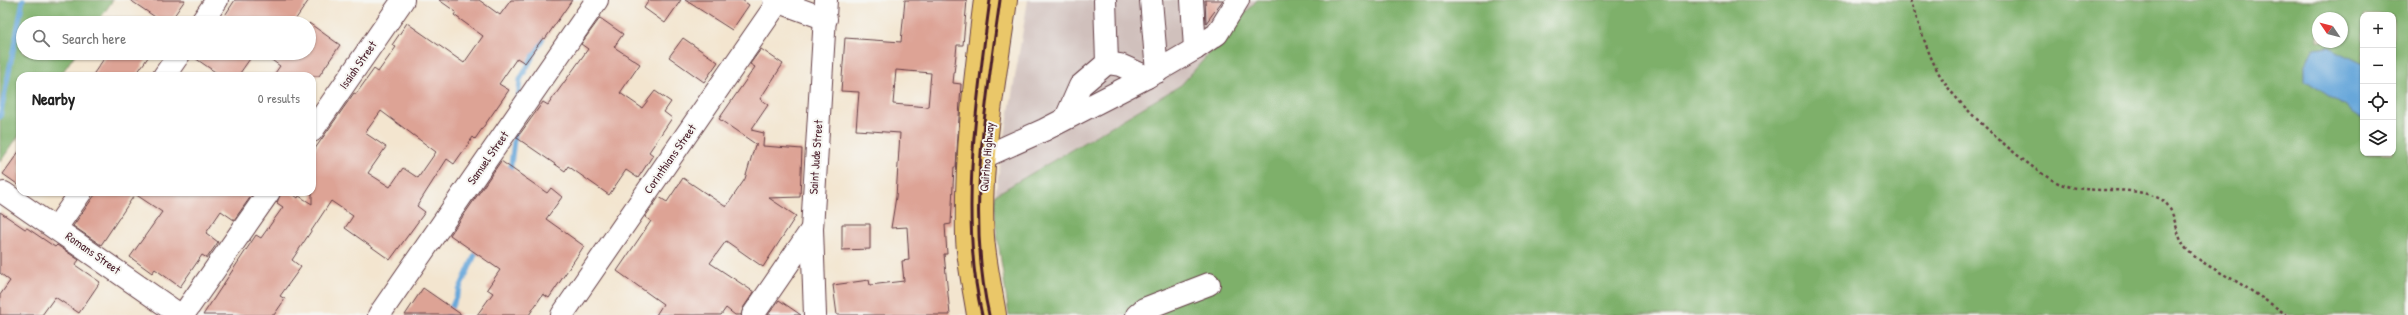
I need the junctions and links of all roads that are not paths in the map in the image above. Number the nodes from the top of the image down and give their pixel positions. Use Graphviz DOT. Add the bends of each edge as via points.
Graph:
graph roads {
  1 [pos="217,0"];
  2 [pos="403,0"];
  3 [pos="598,0"];
  4 [pos="985,0"];
  5 [pos="1006,0"];
  6 [pos="1105,0"];
  7 [pos="1151,0"];
  8 [pos="1192,0"];
  9 [pos="1238,0"];
  10 [pos="776,1"];
  11 [pos="826,9"];
  12 [pos="206,16"];
  13 [pos="1195,50"];
  14 [pos="175,60"];
  15 [pos="1107,63"];
  16 [pos="167,72"];
  17 [pos="1152,75"];
  18 [pos="1066,118"];
  19 [pos="316,125"];
  20 [pos="977,159"];
  21 [pos="4,193"];
  22 [pos="79,196"];
  23 [pos="266,196"];
  24 [pos="56,228"];
  25 [pos="812,229"];
  26 [pos="1209,284"];
  27 [pos="180,315"];
  28 [pos="183,315"];
  29 [pos="379,315"];
  30 [pos="562,315"];
  31 [pos="753,315"];
  32 [pos="815,315"];
  33 [pos="978,315"];
  34 [pos="995,315"];
  35 [pos="1137,315"];
  1 -- 12 [label="street"];
  2 -- 19 [label="street, Isaiah Street"];
  3 -- 29 [label="street, Samuel Street"];
  4 -- 20 [label="main road, Quirino Highway" via="975,81"];
  5 -- 20 [label="main road, Quirino Highway"];
  6 -- 15 [label="street"];
  7 -- 17 [label="street"];
  8 -- 13 [label="street"];
  9 -- 13 [label="street" via="1217,34"];
  10 -- 11 [label="street"];
  10 -- 30 [label="street, Corinthians Street"];
  11 -- 25 [label="street, Saint Jude Street"];
  13 -- 17 [label="street"];
  14 -- 16 [label="street"];
  15 -- 17 [label="street"];
  15 -- 18 [label="street" via="1080,86"];
  17 -- 18 [label="street"];
  18 -- 20 [label="street"];
  20 -- 33 [label="main road, Quirino Highway" via="967,238"];
  20 -- 34 [label="main road, Quirino Highway" via="983,236"];
  21 -- 24 [label="street, Romans Street"];
  22 -- 24 [label="street"];
  23 -- 28 [label="street"];
  24 -- 27 [label="street, Romans Street"];
  25 -- 31 [label="street"];
  25 -- 32 [label="street, Saint Jude Street"];
  26 -- 35 [label="street" via="1144,309"];
}
